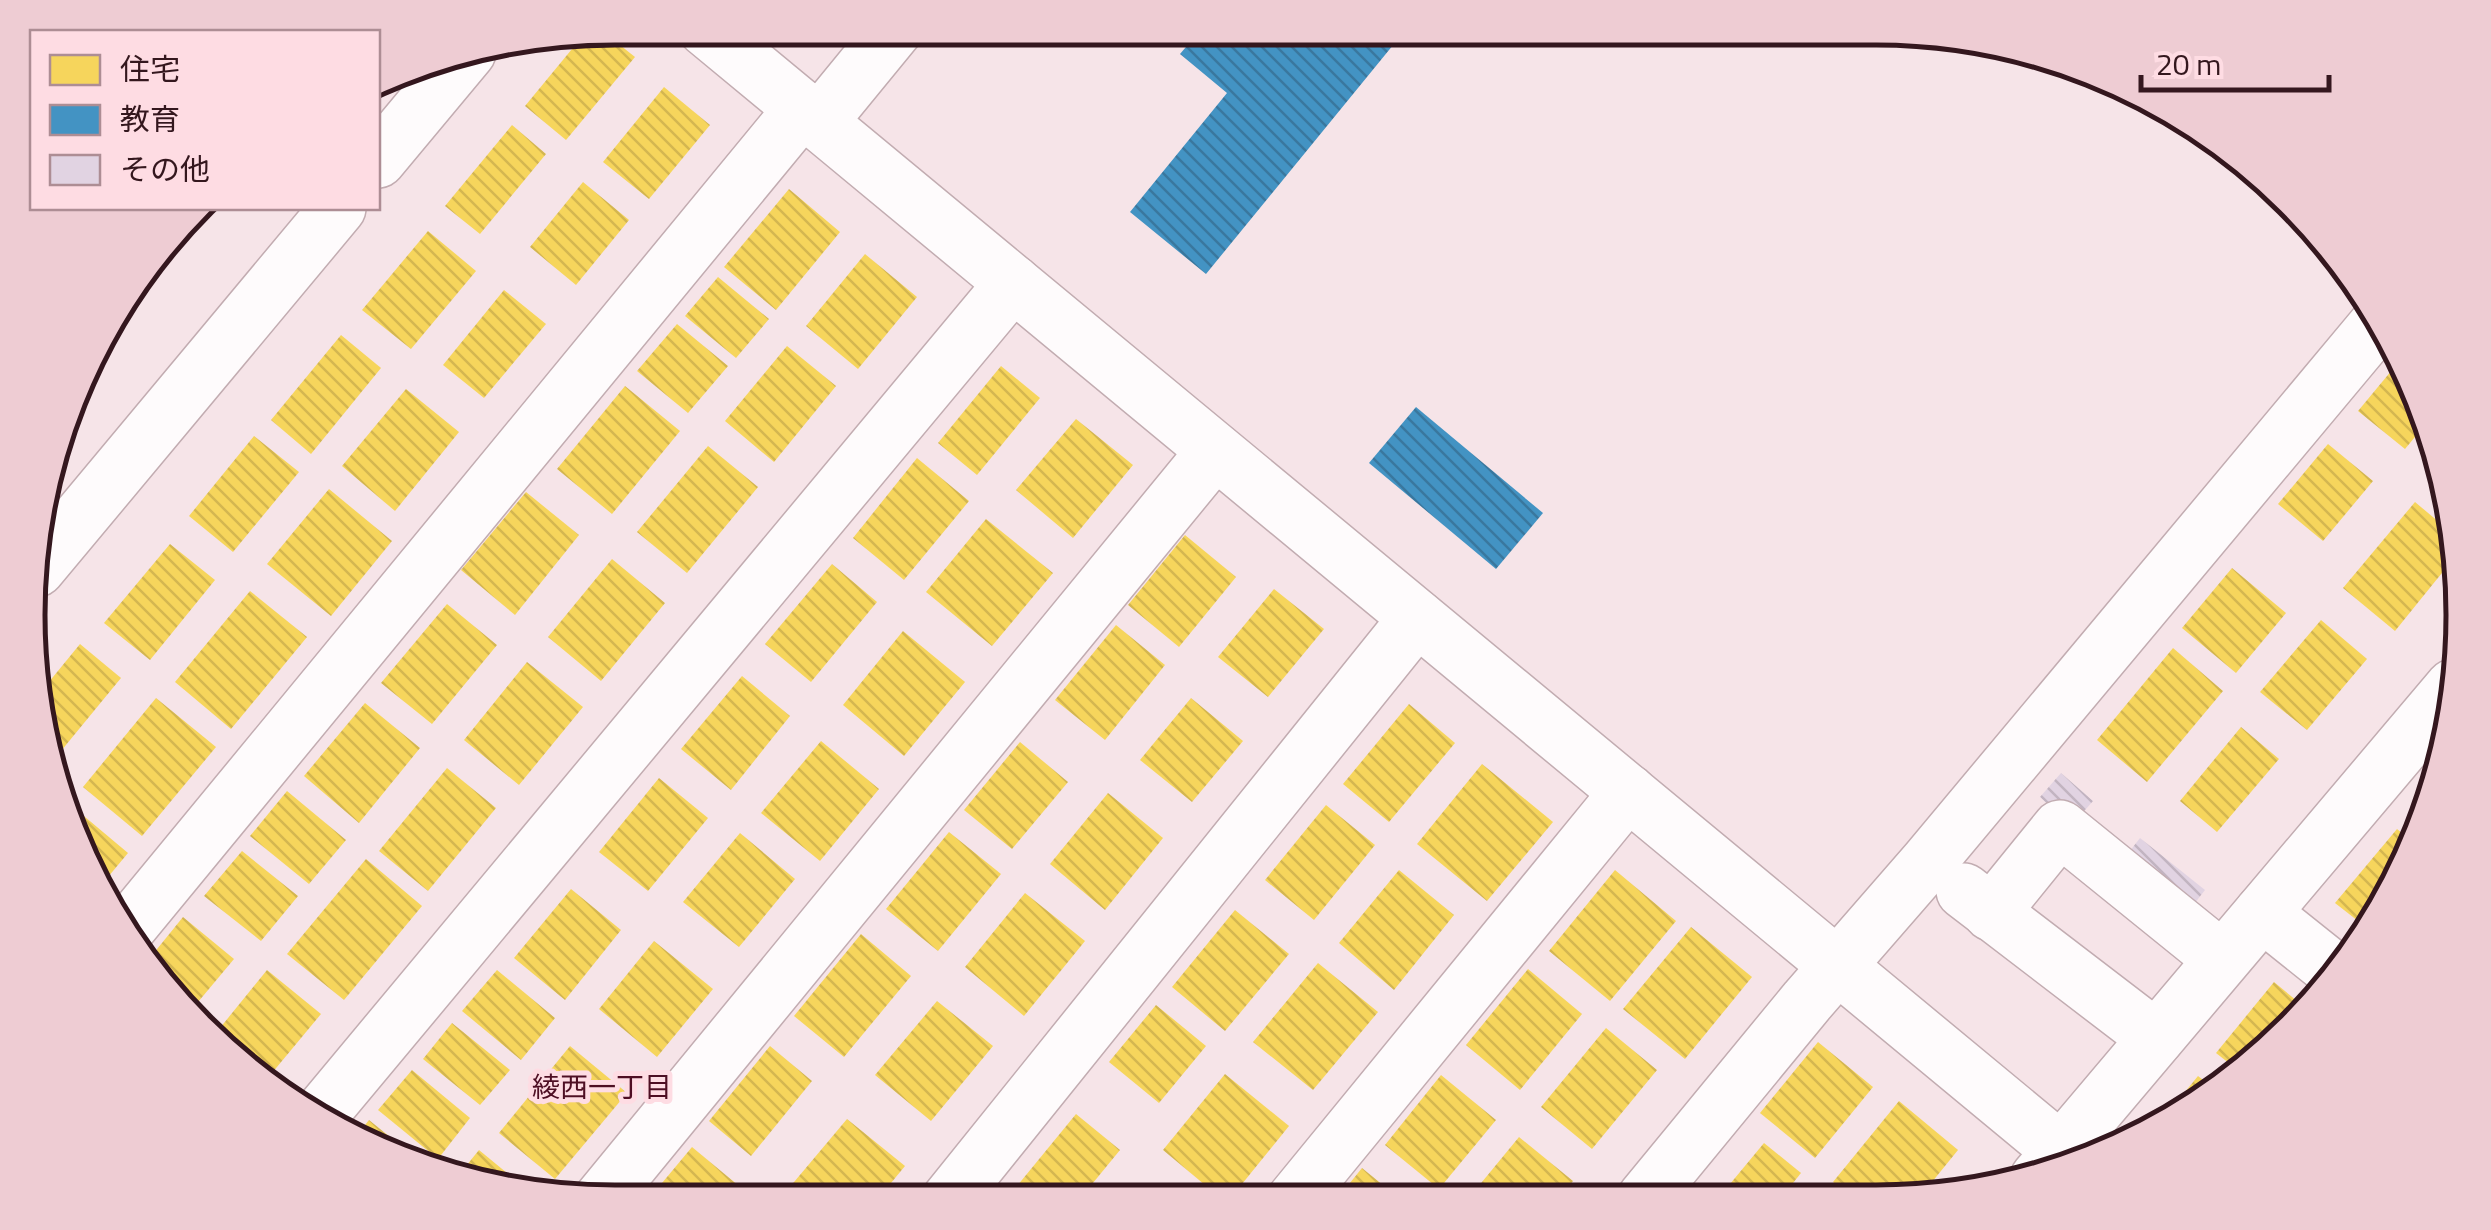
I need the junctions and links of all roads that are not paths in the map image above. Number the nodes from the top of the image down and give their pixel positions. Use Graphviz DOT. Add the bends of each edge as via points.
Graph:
graph roads {
  1 [pos="727,45"];
  2 [pos="879,45"];
  3 [pos="455,68"];
  4 [pos="811,115"];
  5 [pos="380,158"];
  6 [pos="336,210"];
  7 [pos="1013,283"];
  8 [pos="2371,332"];
  9 [pos="1216,451"];
  10 [pos="50,543"];
  11 [pos="1418,618"];
  12 [pos="2439,704"];
  13 [pos="1628,792"];
  14 [pos="1928,862"];
  15 [pos="2262,913"];
  16 [pos="1991,914"];
  17 [pos="134,921"];
  18 [pos="2222,959"];
  19 [pos="2326,964"];
  20 [pos="1836,966"];
  21 [pos="2156,1038"];
  22 [pos="327,1107"];
  23 [pos="2069,1151"];
  24 [pos="2052,1157"];
  25 [pos="613,1185"];
  26 [pos="961,1185"];
  27 [pos="1306,1185"];
  28 [pos="1656,1185"];
  1 -- 4 [label="street"];
  2 -- 4 [label="street"];
  3 -- 5 [label="street"];
  4 -- 7 [label="street"];
  4 -- 17 [label="street"];
  6 -- 10 [label="street"];
  7 -- 9 [label="street"];
  7 -- 22 [label="street"];
  8 -- 14 [label="street"];
  9 -- 11 [label="street"];
  9 -- 25 [label="street"];
  11 -- 13 [label="street"];
  11 -- 26 [label="street"];
  12 -- 15 [label="street"];
  13 -- 20 [label="street"];
  13 -- 27 [label="street"];
  14 -- 16 [label="street"];
  14 -- 20 [label="street"];
  15 -- 18 [label="street"];
  15 -- 19 [label="street"];
  16 -- 18 [label="street" via="2060,828"];
  16 -- 21 [label="street"];
  18 -- 21 [label="street"];
  20 -- 24 [label="street"];
  20 -- 28 [label="street"];
  21 -- 23 [label="street"];
}
